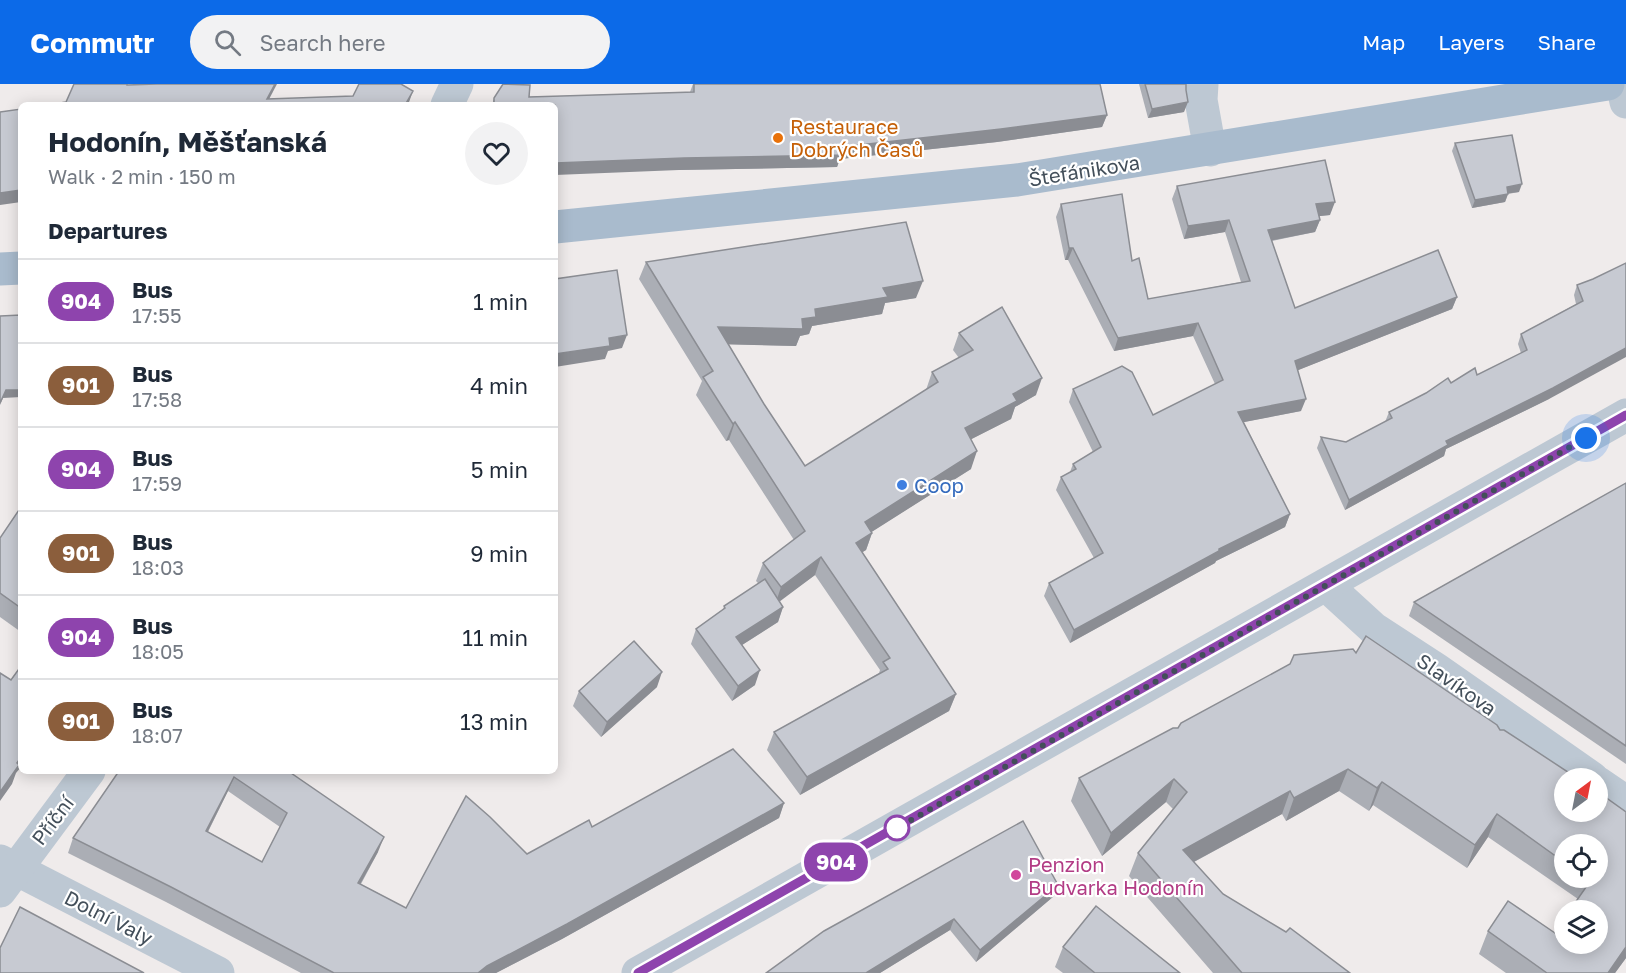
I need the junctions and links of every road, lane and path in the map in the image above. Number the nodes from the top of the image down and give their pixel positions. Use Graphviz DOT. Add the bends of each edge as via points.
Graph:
graph roads {
  1 [pos="457,84"];
  2 [pos="1202,84"];
  3 [pos="1608,84"];
  4 [pos="1622,84"];
  5 [pos="448,102"];
  6 [pos="1626,102"];
  7 [pos="1210,150"];
  8 [pos="558,227"];
  9 [pos="18,268"];
  10 [pos="0,269"];
  11 [pos="1626,415"];
  12 [pos="1326,585"];
  13 [pos="1578,768"];
  14 [pos="87,774"];
  15 [pos="1608,790"];
  16 [pos="1626,802"];
  17 [pos="5,874"];
  18 [pos="218,973"];
  19 [pos="638,973"];
  1 -- 5 [label="street"];
  2 -- 7 [label="street"];
  3 -- 7 [label="main road, Štefánikova"];
  4 -- 6 [label="street"];
  7 -- 8 [label="main road, Štefánikova" via="1017,180"];
  9 -- 10 [label="main road"];
  11 -- 12 [label="street"];
  12 -- 13 [label="street, Slavíkova" via="1372,628"];
  12 -- 19 [label="street"];
  14 -- 17 [label="street, Příční"];
  15 -- 16 [label="street"];
  17 -- 18 [label="street, Dolní Valy"];
}
